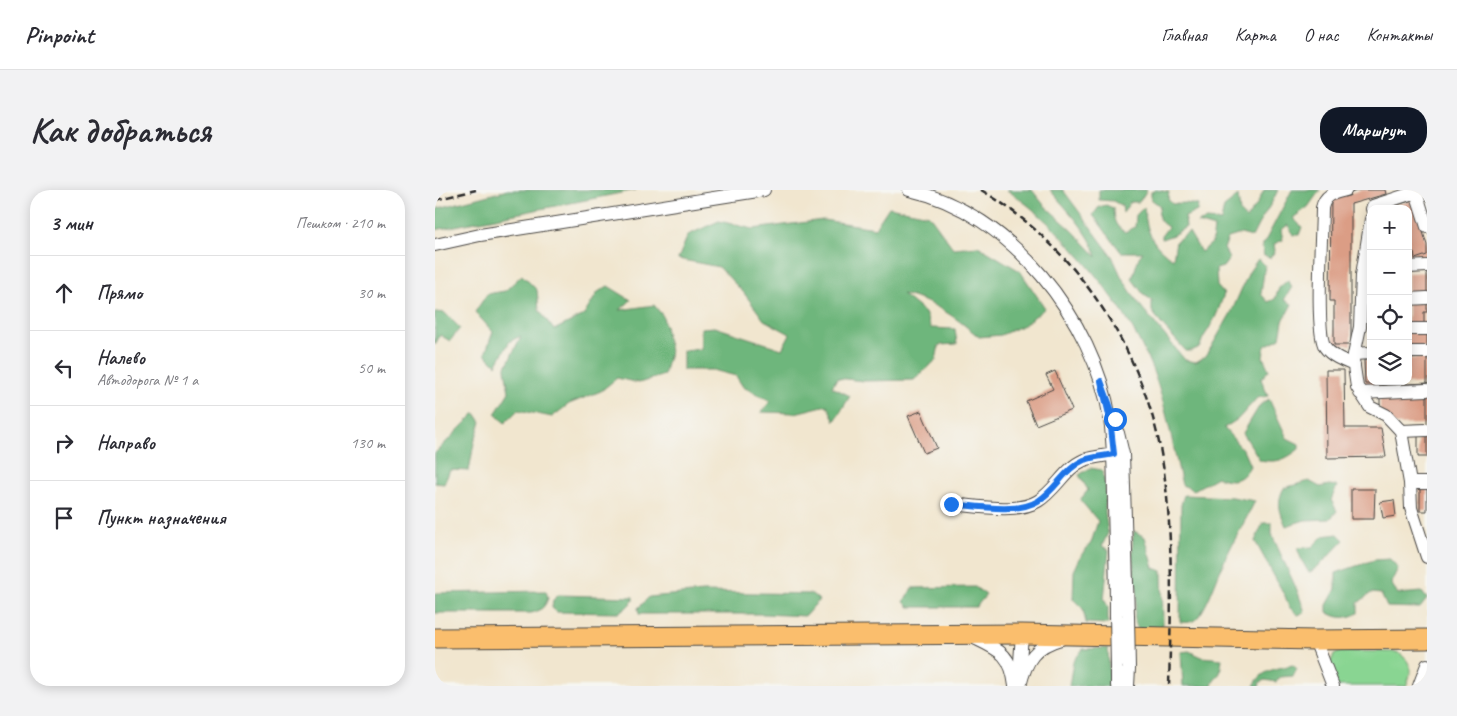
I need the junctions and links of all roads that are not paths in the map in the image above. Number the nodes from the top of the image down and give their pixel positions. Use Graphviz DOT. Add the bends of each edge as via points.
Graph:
graph roads {
  1 [pos="764,190"];
  2 [pos="909,190"];
  3 [pos="1346,190"];
  4 [pos="1419,191"];
  5 [pos="1390,195"];
  6 [pos="1375,205"];
  7 [pos="1427,227"];
  8 [pos="435,245"];
  9 [pos="1427,266"];
  10 [pos="1412,267"];
  11 [pos="1367,270"];
  12 [pos="1427,298"];
  13 [pos="1412,299"];
  14 [pos="1365,300"];
  15 [pos="1427,329"];
  16 [pos="1412,330"];
  17 [pos="1365,331"];
  18 [pos="1412,352"];
  19 [pos="1427,352"];
  20 [pos="1367,355"];
  21 [pos="1354,360"];
  22 [pos="1101,381"];
  23 [pos="1427,390"];
  24 [pos="1360,393"];
  25 [pos="1427,430"];
  26 [pos="1401,431"];
  27 [pos="1114,454"];
  28 [pos="1410,483"];
  29 [pos="1427,483"];
  30 [pos="951,504"];
  31 [pos="1427,557"];
  32 [pos="1122,616"];
  33 [pos="967,634"];
  34 [pos="1022,634"];
  35 [pos="1072,636"];
  36 [pos="435,638"];
  37 [pos="1427,639"];
  38 [pos="1315,640"];
  39 [pos="1427,665"];
  40 [pos="1123,667"];
  41 [pos="1018,686"];
  42 [pos="1117,686"];
  43 [pos="1128,686"];
  44 [pos="1333,686"];
  45 [pos="1419,686"];
  1 -- 8 [label="street" via="479,235"];
  2 -- 22 [label="street" via="967,212 989,226 1027,260 1064,304"];
  3 -- 21 [label="street" via="1329,195 1323,202 1320,326 1324,346 1331,353"];
  4 -- 5 [label="street"];
  4 -- 7 [label="street"];
  5 -- 6 [label="street"];
  9 -- 10 [label="street"];
  11 -- 14 [label="street"];
  12 -- 13 [label="street"];
  14 -- 17 [label="street"];
  15 -- 16 [label="street"];
  17 -- 21 [label="street"];
  18 -- 19 [label="street"];
  20 -- 21 [label="street"];
  21 -- 24 [label="street"];
  22 -- 27 [label="street"];
  22 -- 32 [label="street" via="1123,454"];
  23 -- 24 [label="street"];
  24 -- 26 [label="street" via="1370,407 1386,415"];
  25 -- 26 [label="street"];
  26 -- 28 [label="street"];
  27 -- 30 [label="street" via="1083,460 1037,502 1016,508"];
  27 -- 32 [label="street"];
  28 -- 29 [label="street"];
  28 -- 31 [label="street" via="1411,508"];
  32 -- 40 [label="street, bridge"];
  33 -- 34 [label="highway"];
  33 -- 36 [label="highway"];
  33 -- 41 [label="street" via="1001,651"];
  34 -- 35 [label="highway"];
  34 -- 41 [label="street"];
  35 -- 38 [label="highway"];
  35 -- 41 [label="street" via="1047,643 1035,652"];
  37 -- 38 [label="highway"];
  38 -- 44 [label="street"];
  39 -- 45 [label="street"];
  40 -- 42 [label="street"];
  40 -- 43 [label="street"];
}
